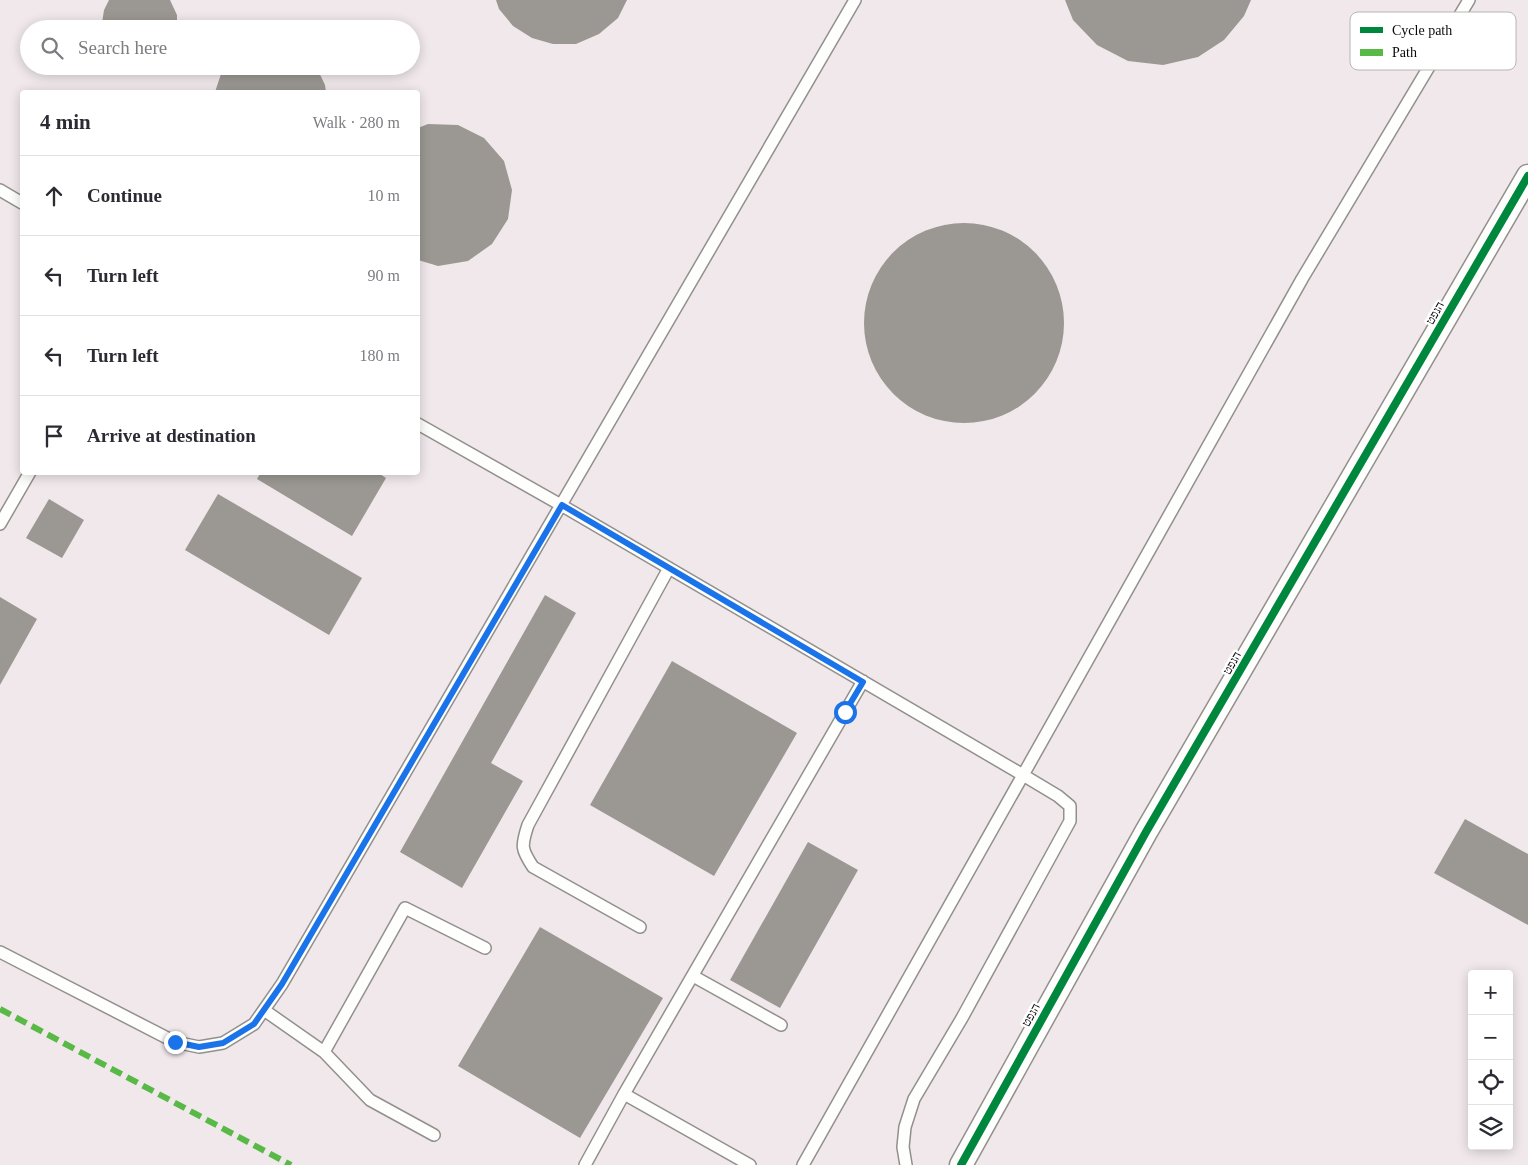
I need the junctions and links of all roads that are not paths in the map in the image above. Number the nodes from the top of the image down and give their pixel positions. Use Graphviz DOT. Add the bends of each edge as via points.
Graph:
graph roads {
  1 [pos="855,0"];
  2 [pos="1469,0"];
  3 [pos="1462,12"];
  4 [pos="1427,70"];
  5 [pos="1528,176"];
  6 [pos="0,190"];
  7 [pos="20,202"];
  8 [pos="420,425"];
  9 [pos="28,475"];
  10 [pos="562,505"];
  11 [pos="0,524"];
  12 [pos="669,568"];
  13 [pos="863,682"];
  14 [pos="1024,775"];
  15 [pos="640,928"];
  16 [pos="485,948"];
  17 [pos="0,952"];
  18 [pos="692,976"];
  19 [pos="264,1010"];
  20 [pos="781,1025"];
  21 [pos="324,1052"];
  22 [pos="624,1094"];
  23 [pos="434,1135"];
  24 [pos="585,1165"];
  25 [pos="750,1165"];
  26 [pos="803,1165"];
  27 [pos="906,1165"];
  28 [pos="961,1165"];
  1 -- 10 [label="lane"];
  2 -- 3 [label="lane"];
  4 -- 14 [label="lane" via="1302,280"];
  5 -- 28 [label="street, הנפט" via="1146,832"];
  6 -- 7 [label="lane"];
  8 -- 10 [label="lane"];
  9 -- 11 [label="lane"];
  10 -- 12 [label="lane"];
  10 -- 19 [label="lane"];
  12 -- 13 [label="lane"];
  12 -- 15 [label="lane" via="528,825 523,841 524,854 533,867"];
  13 -- 14 [label="lane"];
  13 -- 18 [label="lane"];
  14 -- 26 [label="lane"];
  14 -- 27 [label="lane" via="1070,806 1070,821 914,1099 905,1128 903,1147"];
  16 -- 21 [label="lane" via="405,908"];
  17 -- 19 [label="lane" via="175,1042 199,1047 223,1043 254,1024"];
  18 -- 20 [label="lane"];
  18 -- 22 [label="lane"];
  19 -- 21 [label="lane"];
  21 -- 23 [label="lane" via="370,1100"];
  22 -- 24 [label="lane"];
  22 -- 25 [label="lane"];
}
